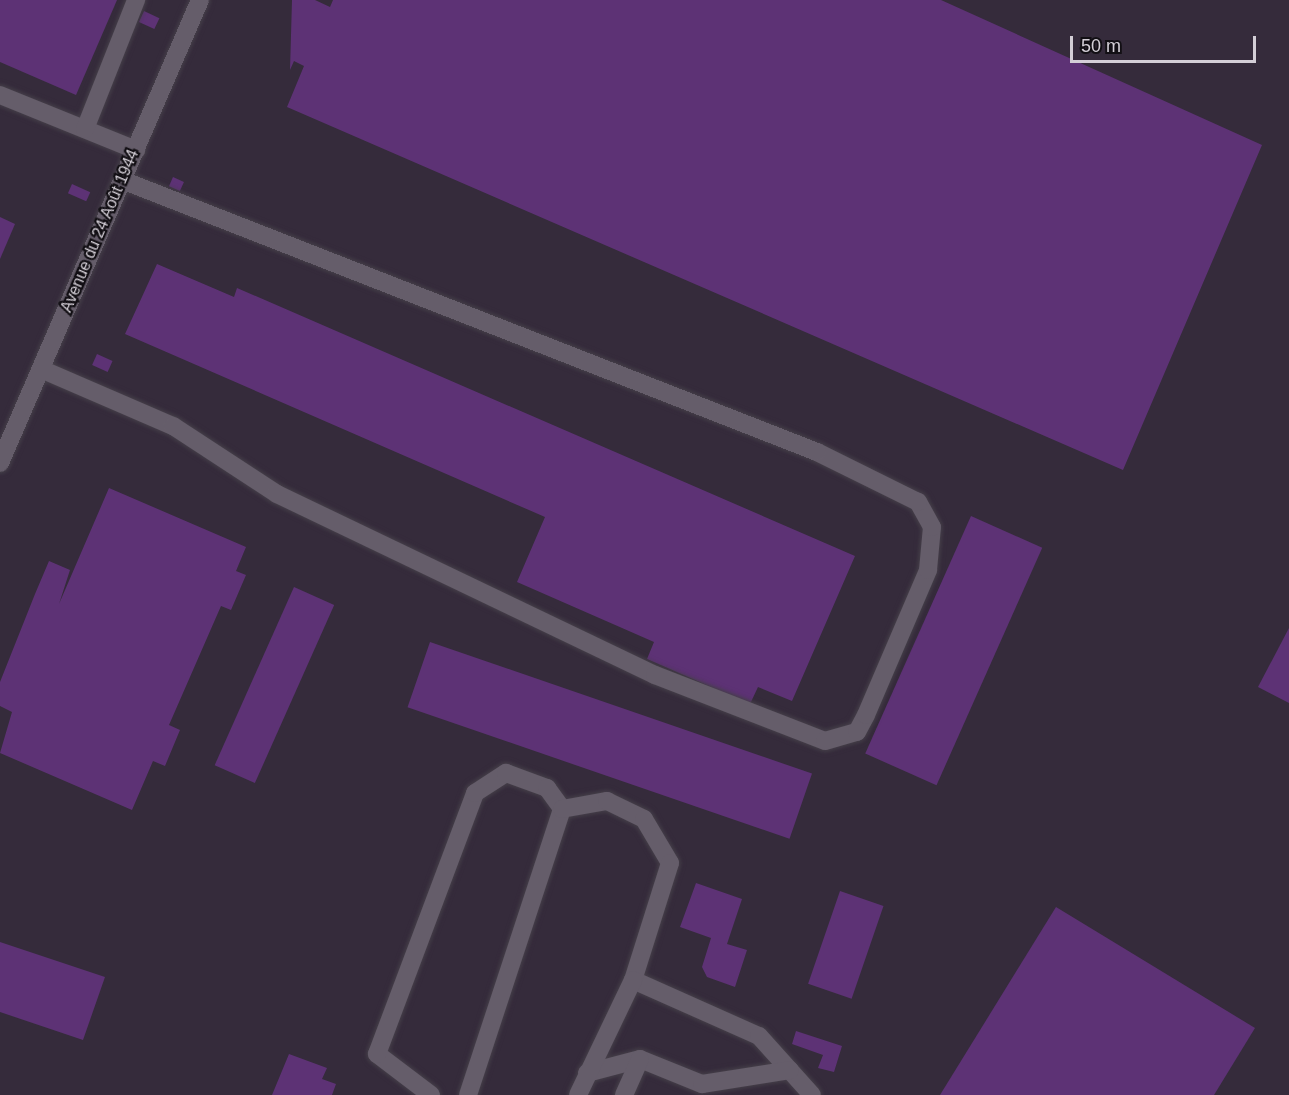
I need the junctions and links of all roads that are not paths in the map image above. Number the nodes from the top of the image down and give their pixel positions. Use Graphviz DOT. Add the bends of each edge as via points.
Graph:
graph roads {
  1 [pos="136,0"];
  2 [pos="200,0"];
  3 [pos="0,95"];
  4 [pos="85,129"];
  5 [pos="136,150"];
  6 [pos="122,180"];
  7 [pos="40,369"];
  8 [pos="0,463"];
  9 [pos="561,809"];
  10 [pos="633,980"];
  11 [pos="640,1059"];
  12 [pos="790,1071"];
  13 [pos="587,1073"];
  14 [pos="699,1090"];
  15 [pos="431,1095"];
  16 [pos="468,1095"];
  17 [pos="578,1095"];
  18 [pos="624,1095"];
  19 [pos="812,1095"];
  1 -- 4 [label="street"];
  2 -- 5 [label="street, Avenue du 24 Août 1944"];
  3 -- 4 [label="street"];
  4 -- 5 [label="street"];
  5 -- 6 [label="street, Avenue du 24 Août 1944"];
  6 -- 7 [label="street, Avenue du 24 Août 1944"];
  6 -- 7 [label="street" via="816,452 918,502 932,527 928,570 866,715 857,732 825,741 655,675 277,494 173,426"];
  7 -- 8 [label="street, Avenue du 24 Août 1944"];
  9 -- 10 [label="street" via="607,801 644,819 669,864"];
  9 -- 15 [label="street" via="547,788 506,773 475,793 377,1054"];
  9 -- 16 [label="street"];
  10 -- 12 [label="street" via="759,1036"];
  10 -- 13 [label="street"];
  11 -- 13 [label="street"];
  11 -- 14 [label="street"];
  11 -- 18 [label="street"];
  12 -- 14 [label="street"];
  12 -- 19 [label="street"];
  13 -- 17 [label="street"];
}
